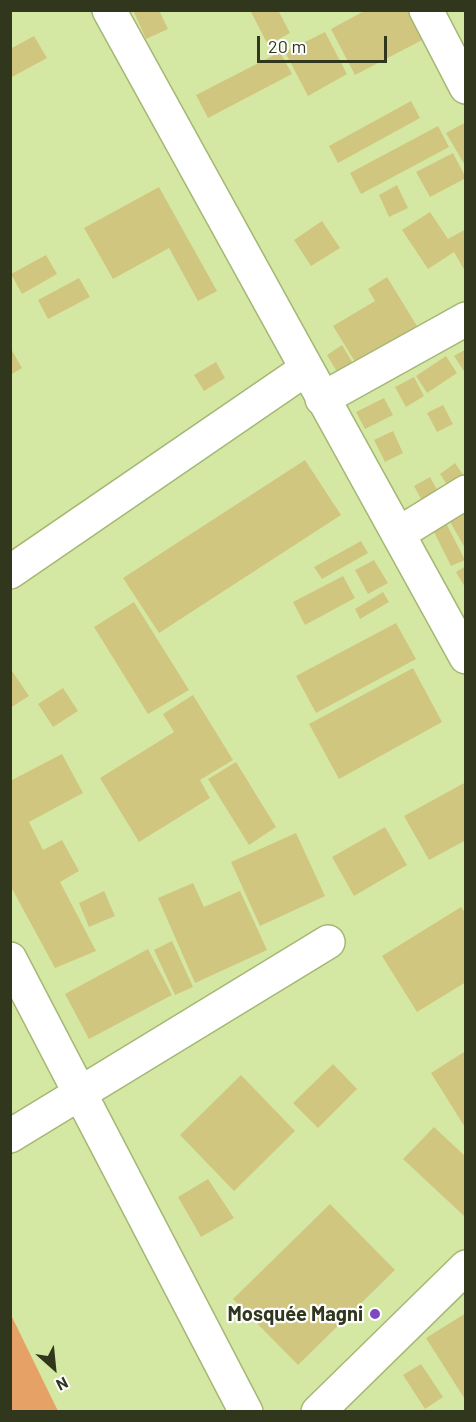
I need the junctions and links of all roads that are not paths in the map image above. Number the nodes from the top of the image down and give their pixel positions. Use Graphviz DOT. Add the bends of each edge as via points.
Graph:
graph roads {
  1 [pos="109,10"];
  2 [pos="426,10"];
  3 [pos="465,87"];
  4 [pos="465,319"];
  5 [pos="306,369"];
  6 [pos="322,399"];
  7 [pos="465,492"];
  8 [pos="398,534"];
  9 [pos="10,573"];
  10 [pos="465,657"];
  11 [pos="328,942"];
  12 [pos="10,958"];
  13 [pos="80,1093"];
  14 [pos="10,1136"];
  15 [pos="465,1267"];
  16 [pos="246,1412"];
  17 [pos="318,1412"];
  1 -- 5 [label="street"];
  2 -- 3 [label="street"];
  4 -- 6 [label="street"];
  5 -- 6 [label="street"];
  5 -- 9 [label="street"];
  6 -- 8 [label="street"];
  7 -- 8 [label="street"];
  8 -- 10 [label="street"];
  11 -- 13 [label="street"];
  12 -- 13 [label="street"];
  13 -- 14 [label="street"];
  13 -- 16 [label="street"];
  15 -- 17 [label="street"];
}
